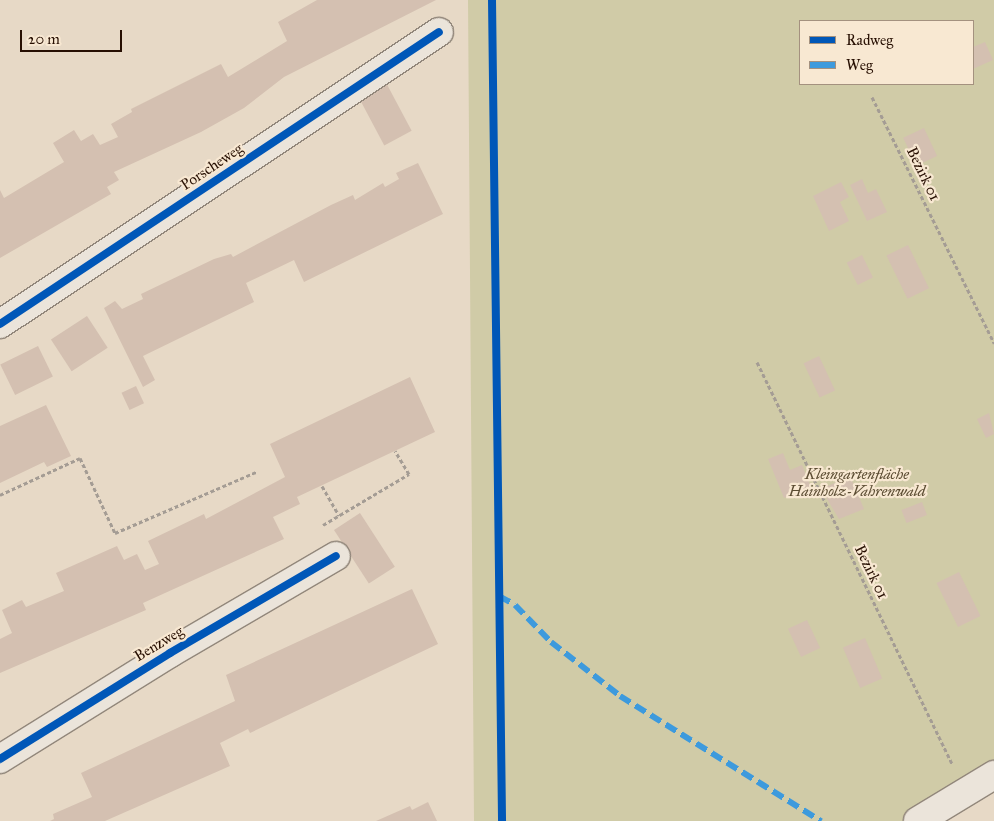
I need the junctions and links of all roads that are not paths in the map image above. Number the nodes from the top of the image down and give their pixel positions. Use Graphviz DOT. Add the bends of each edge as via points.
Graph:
graph roads {
  1 [pos="439,32"];
  2 [pos="0,324"];
  3 [pos="336,556"];
  4 [pos="0,760"];
  5 [pos="994,775"];
  6 [pos="918,821"];
  1 -- 2 [label="street, Porscheweg"];
  3 -- 4 [label="street, Benzweg" via="170,653"];
  5 -- 6 [label="street"];
}
